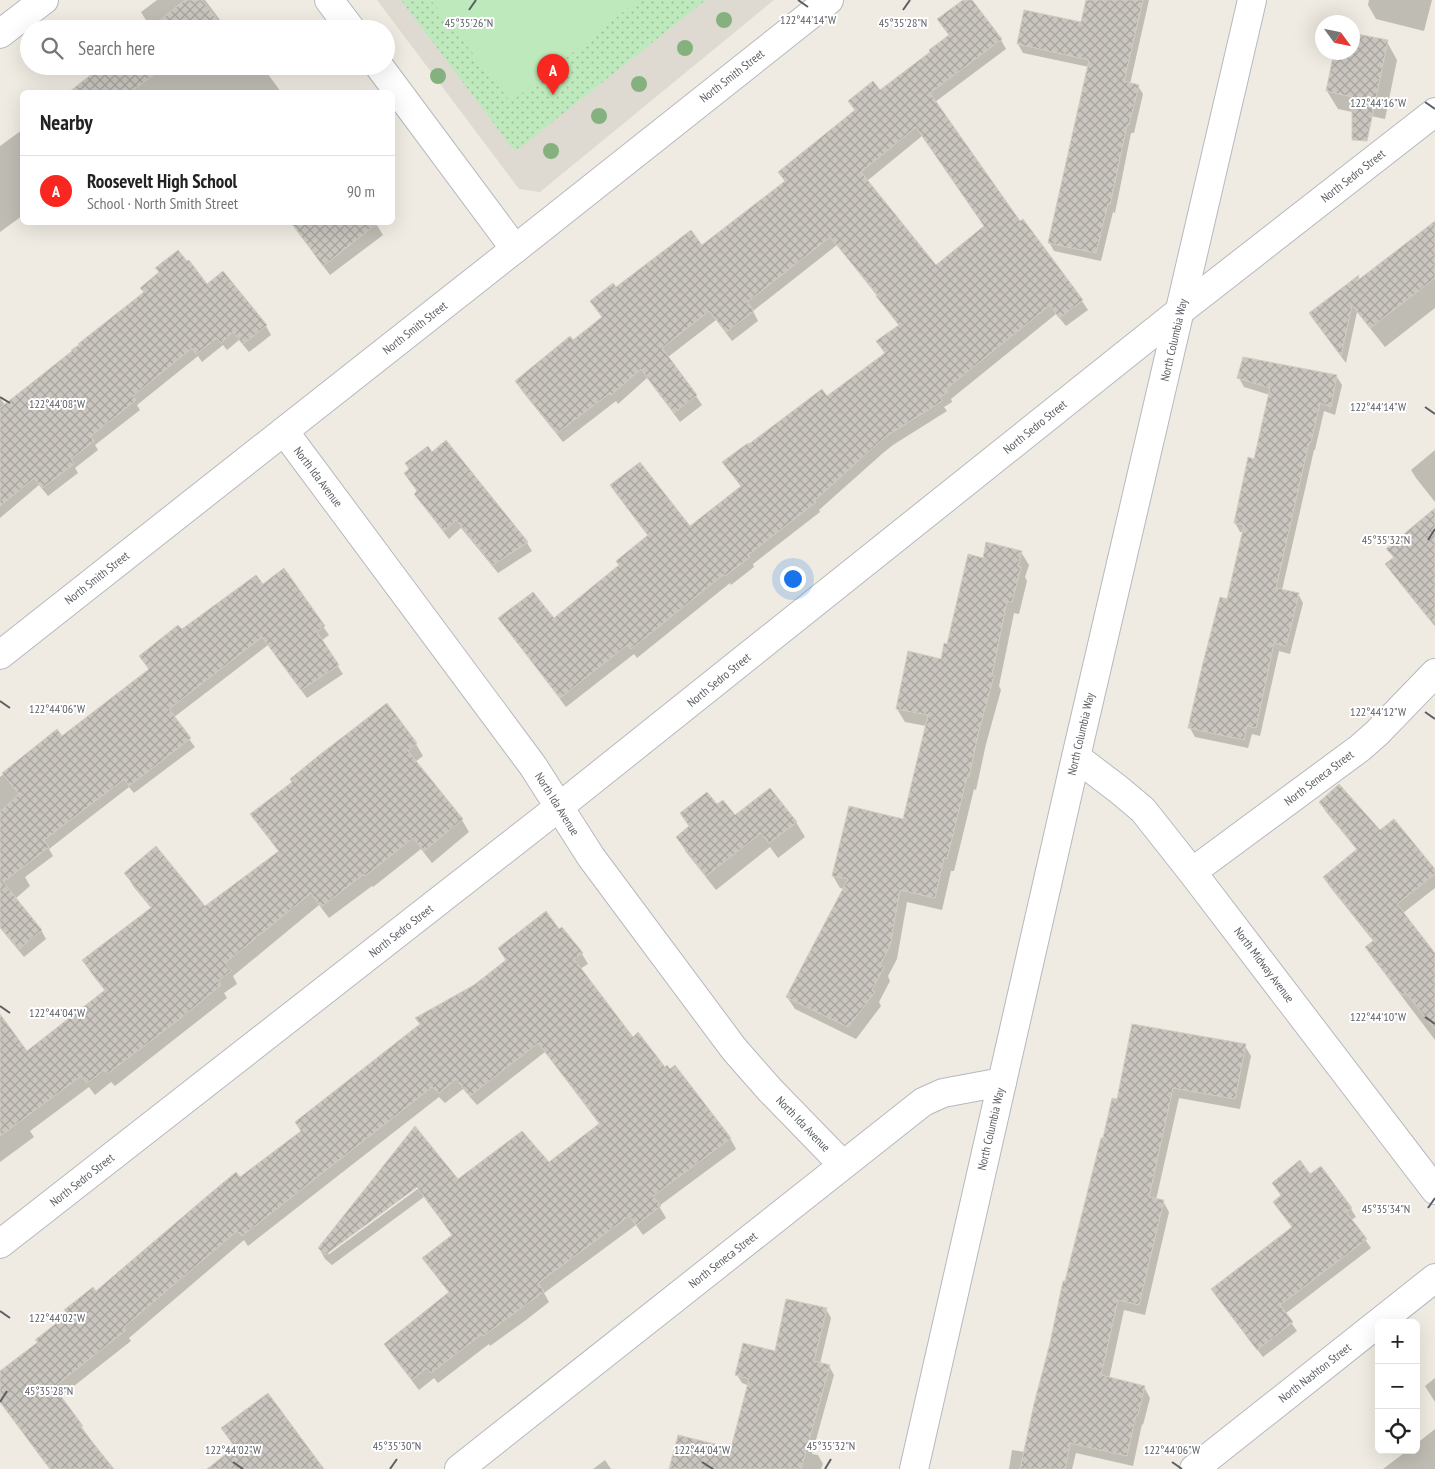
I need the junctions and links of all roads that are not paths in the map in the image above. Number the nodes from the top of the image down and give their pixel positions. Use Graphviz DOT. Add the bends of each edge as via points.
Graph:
graph roads {
  1 [pos="44,0"];
  2 [pos="329,0"];
  3 [pos="829,0"];
  4 [pos="1252,0"];
  5 [pos="343,20"];
  6 [pos="0,34"];
  7 [pos="385,75"];
  8 [pos="1435,112"];
  9 [pos="515,249"];
  10 [pos="1180,311"];
  11 [pos="284,431"];
  12 [pos="0,655"];
  13 [pos="1435,673"];
  14 [pos="1076,757"];
  15 [pos="559,807"];
  16 [pos="1192,872"];
  17 [pos="1002,1082"];
  18 [pos="843,1165"];
  19 [pos="1435,1190"];
  20 [pos="0,1244"];
  21 [pos="1435,1278"];
  22 [pos="459,1469"];
  23 [pos="914,1469"];
  24 [pos="1194,1469"];
  1 -- 6 [label="street"];
  2 -- 5 [label="street"];
  3 -- 9 [label="street, North Smith Street"];
  4 -- 10 [label="street, North Columbia Way"];
  7 -- 9 [label="street"];
  8 -- 10 [label="street, North Sedro Street"];
  9 -- 11 [label="street, North Smith Street"];
  10 -- 14 [label="street, North Columbia Way"];
  10 -- 15 [label="street, North Sedro Street"];
  11 -- 12 [label="street, North Smith Street"];
  11 -- 15 [label="street, North Ida Avenue" via="533,766"];
  13 -- 16 [label="street, North Seneca Street" via="1360,748"];
  14 -- 16 [label="street, North Midway Avenue" via="1142,810"];
  14 -- 17 [label="street, North Columbia Way"];
  15 -- 18 [label="street, North Ida Avenue" via="591,857 734,1049"];
  15 -- 20 [label="street, North Sedro Street"];
  16 -- 19 [label="street, North Midway Avenue"];
  17 -- 18 [label="street, North Seneca Street" via="942,1093 923,1102"];
  17 -- 23 [label="street, North Columbia Way"];
  18 -- 22 [label="street, North Seneca Street"];
  21 -- 24 [label="street, North Nashton Street"];
}
